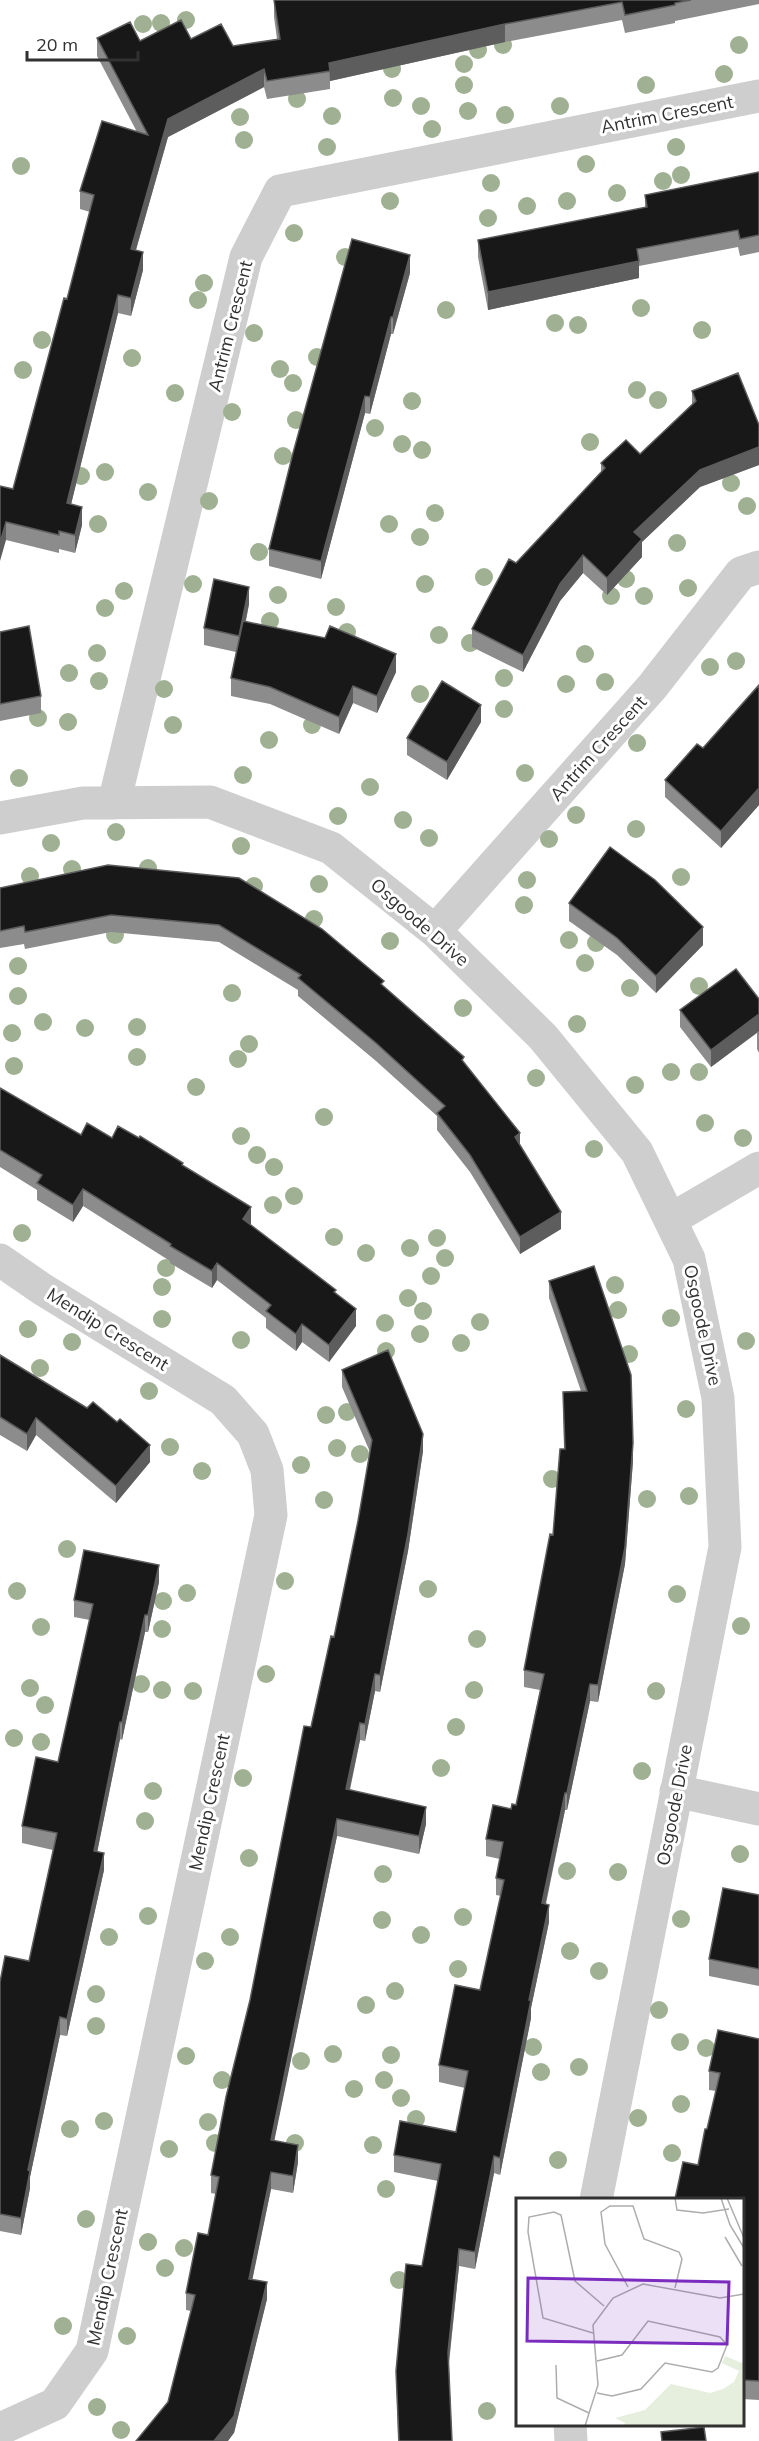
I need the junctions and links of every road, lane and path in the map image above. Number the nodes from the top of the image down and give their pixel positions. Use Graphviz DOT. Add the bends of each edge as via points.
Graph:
graph roads {
  1 [pos="759,96"];
  2 [pos="759,567"];
  3 [pos="114,803"];
  4 [pos="0,818"];
  5 [pos="435,931"];
  6 [pos="759,1168"];
  7 [pos="670,1220"];
  8 [pos="0,1260"];
  9 [pos="676,1791"];
  10 [pos="759,1809"];
  11 [pos="596,2198"];
  12 [pos="570,2426"];
  13 [pos="0,2429"];
  14 [pos="571,2441"];
  1 -- 3 [label="street, Antrim Crescent" via="280,191 246,257"];
  2 -- 5 [label="street, Antrim Crescent" via="741,573 652,687"];
  3 -- 4 [label="street, Osgoode Drive" via="83,803"];
  3 -- 5 [label="street, Osgoode Drive" via="210,802 331,848"];
  5 -- 7 [label="street, Osgoode Drive" via="543,1037 637,1152"];
  6 -- 7 [label="street"];
  7 -- 9 [label="street, Osgoode Drive" via="689,1259 718,1398 725,1547"];
  8 -- 13 [label="street, Mendip Crescent" via="223,1400 254,1434 267,1470 271,1515 92,2351 55,2404"];
  9 -- 10 [label="street"];
  9 -- 11 [label="street, Osgoode Drive"];
  12 -- 14 [label="street"];
}
